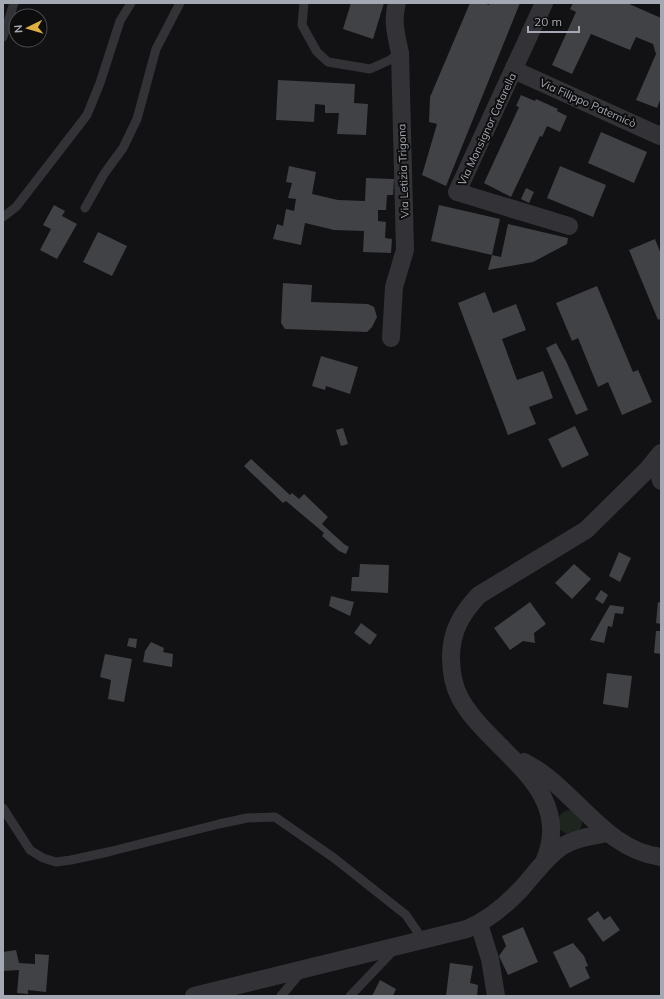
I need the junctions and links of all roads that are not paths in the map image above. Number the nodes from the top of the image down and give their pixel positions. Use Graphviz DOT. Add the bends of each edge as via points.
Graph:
graph roads {
  1 [pos="14,3"];
  2 [pos="131,3"];
  3 [pos="180,3"];
  4 [pos="304,3"];
  5 [pos="397,3"];
  6 [pos="544,3"];
  7 [pos="3,37"];
  8 [pos="400,52"];
  9 [pos="514,70"];
  10 [pos="661,134"];
  11 [pos="85,208"];
  12 [pos="3,217"];
  13 [pos="569,226"];
  14 [pos="391,338"];
  15 [pos="659,456"];
  16 [pos="661,481"];
  17 [pos="511,755"];
  18 [pos="3,808"];
  19 [pos="608,833"];
  20 [pos="661,856"];
  21 [pos="544,862"];
  22 [pos="479,924"];
  23 [pos="423,940"];
  24 [pos="396,947"];
  25 [pos="306,967"];
  26 [pos="194,996"];
  27 [pos="281,996"];
  28 [pos="350,996"];
  29 [pos="496,996"];
  1 -- 7 [label="lane"];
  2 -- 12 [label="lane" via="120,21 87,115 16,207"];
  3 -- 11 [label="lane" via="156,48 137,119 123,148 104,174"];
  4 -- 8 [label="lane" via="302,25 317,52 328,62 370,69 390,60"];
  5 -- 8 [label="street, Via Letizia Trigona" via="394,24"];
  6 -- 9 [label="street, Via Monsignor Catarella"];
  8 -- 14 [label="street, Via Letizia Trigona" via="405,250 394,287"];
  9 -- 10 [label="street, Via Filippo Paternicò" via="660,136"];
  9 -- 13 [label="street, Via Monsignor Catarella" via="457,192"];
  15 -- 16 [label="street"];
  15 -- 17 [label="street" via="648,470 586,530 479,595 464,610 455,629 451,651 452,673 459,696 470,713"];
  17 -- 19 [label="street" via="542,773"];
  17 -- 21 [label="street" via="536,784 548,806 550,848"];
  18 -- 23 [label="lane" via="30,850 56,862 247,818 275,818 334,858 406,915"];
  19 -- 20 [label="street" via="644,852"];
  19 -- 21 [label="street" via="581,839 562,847"];
  21 -- 22 [label="street" via="520,890"];
  22 -- 23 [label="street"];
  22 -- 29 [label="street" via="490,958"];
  23 -- 24 [label="street"];
  24 -- 25 [label="street"];
  24 -- 28 [label="lane"];
  25 -- 26 [label="street"];
  25 -- 27 [label="lane"];
}
